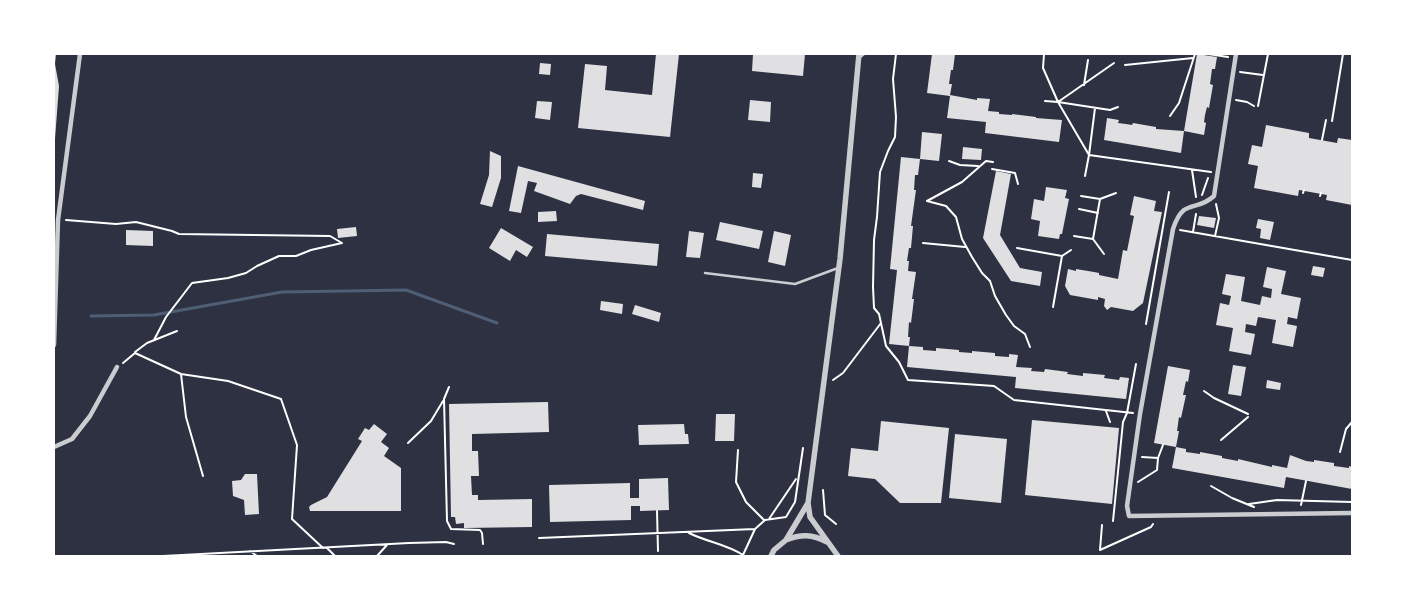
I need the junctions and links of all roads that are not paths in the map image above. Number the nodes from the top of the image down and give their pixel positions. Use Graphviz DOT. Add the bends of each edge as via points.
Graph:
graph roads {
  1 [pos="80,54"];
  2 [pos="864,54"];
  3 [pos="858,56"];
  4 [pos="1235,56"];
  5 [pos="839,268"];
  6 [pos="705,273"];
  7 [pos="54,345"];
  8 [pos="118,367"];
  9 [pos="54,448"];
  10 [pos="808,503"];
  11 [pos="1352,513"];
  12 [pos="786,540"];
  13 [pos="828,543"];
  14 [pos="771,554"];
  15 [pos="839,555"];
  1 -- 7 [label="street" via="58,220"];
  2 -- 3 [label="lane"];
  3 -- 5 [label="street"];
  4 -- 11 [label="street" via="1214,196 1206,204 1184,210 1173,228 1140,414 1127,506 1129,516"];
  5 -- 6 [label="lane" via="794,284"];
  5 -- 10 [label="street"];
  8 -- 9 [label="street" via="90,416 72,439"];
  10 -- 12 [label="street"];
  10 -- 13 [label="street" via="810,517"];
  12 -- 13 [label="street" via="804,535"];
  12 -- 14 [label="street"];
  13 -- 15 [label="street"];
}
